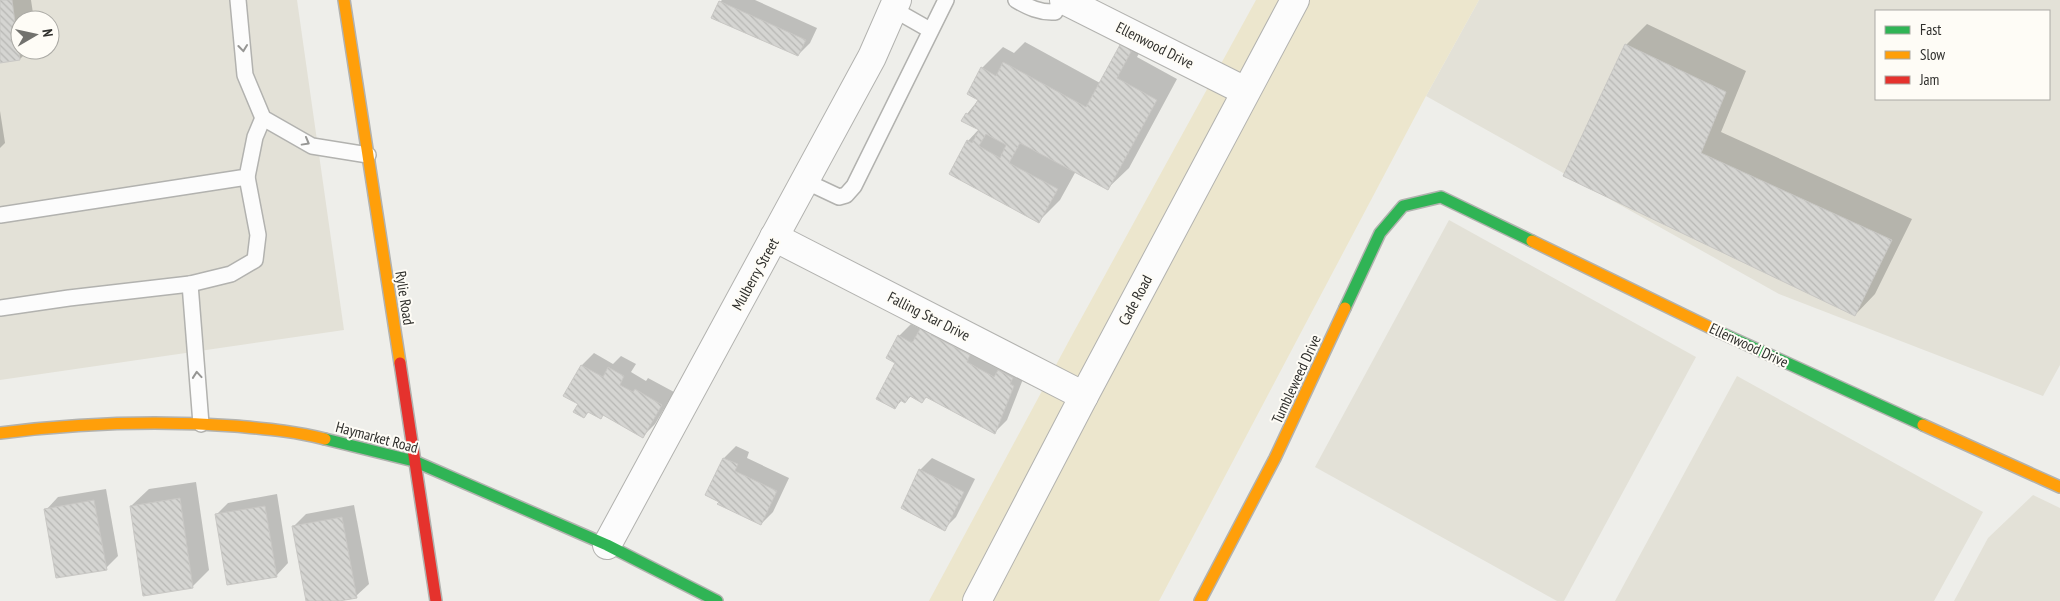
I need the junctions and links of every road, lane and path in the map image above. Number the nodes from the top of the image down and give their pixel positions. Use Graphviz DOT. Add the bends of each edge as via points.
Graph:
graph roads {
  1 [pos="238,0"];
  2 [pos="344,0"];
  3 [pos="946,0"];
  4 [pos="1016,0"];
  5 [pos="1063,0"];
  6 [pos="1295,0"];
  7 [pos="895,4"];
  8 [pos="930,30"];
  9 [pos="1245,91"];
  10 [pos="263,118"];
  11 [pos="368,155"];
  12 [pos="246,177"];
  13 [pos="805,182"];
  14 [pos="1441,196"];
  15 [pos="0,215"];
  16 [pos="774,237"];
  17 [pos="190,284"];
  18 [pos="0,308"];
  19 [pos="1084,396"];
  20 [pos="201,424"];
  21 [pos="0,433"];
  22 [pos="414,462"];
  23 [pos="2060,487"];
  24 [pos="607,544"];
  25 [pos="436,601"];
  26 [pos="718,601"];
  27 [pos="977,601"];
  28 [pos="1200,601"];
  1 -- 10 [label="lane, one-way" via="245,75"];
  2 -- 11 [label="street, Rylie Road"];
  3 -- 8 [label="lane"];
  4 -- 5 [label="lane" via="1036,11 1055,12"];
  5 -- 9 [label="street, Ellenwood Drive"];
  6 -- 9 [label="street, Cade Road"];
  7 -- 8 [label="lane"];
  7 -- 13 [label="street, Mulberry Street" via="872,57"];
  8 -- 13 [label="lane" via="854,186 846,195 839,197"];
  9 -- 19 [label="street, Cade Road"];
  10 -- 11 [label="lane, one-way" via="312,146"];
  10 -- 12 [label="lane"];
  11 -- 22 [label="street, Rylie Road"];
  12 -- 15 [label="lane"];
  12 -- 17 [label="lane" via="258,235 255,260 231,274"];
  13 -- 16 [label="street, Mulberry Street"];
  14 -- 23 [label="street, Ellenwood Drive" via="1734,339"];
  14 -- 28 [label="street, Tumbleweed Drive" via="1403,206 1380,233 1275,458"];
  16 -- 19 [label="street, Falling Star Drive"];
  16 -- 24 [label="street, Mulberry Street"];
  17 -- 18 [label="lane"];
  20 -- 17 [label="lane, one-way"];
  19 -- 27 [label="street, Cade Road"];
  20 -- 21 [label="street, Haymarket Road" via="65,425"];
  20 -- 22 [label="street, Haymarket Road" via="295,431"];
  22 -- 24 [label="street, Haymarket Road"];
  22 -- 25 [label="street, Rylie Road"];
  24 -- 26 [label="street, Haymarket Road"];
}
